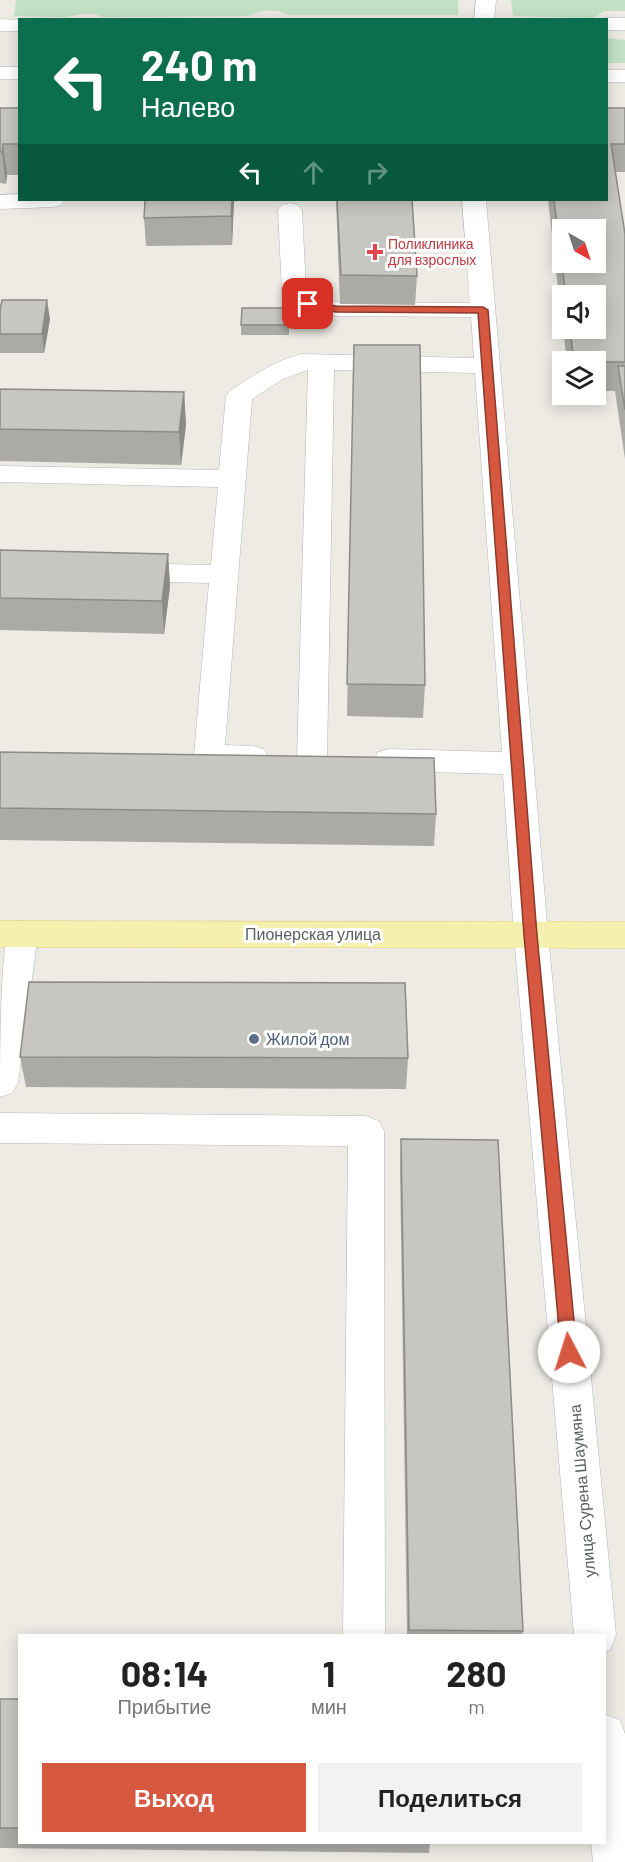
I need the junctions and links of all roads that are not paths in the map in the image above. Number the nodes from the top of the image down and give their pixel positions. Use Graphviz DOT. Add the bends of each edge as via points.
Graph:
graph roads {
  1 [pos="486,0"];
  2 [pos="484,18"];
  3 [pos="608,24"];
  4 [pos="625,24"];
  5 [pos="0,25"];
  6 [pos="18,25"];
  7 [pos="0,73"];
  8 [pos="18,73"];
  9 [pos="608,76"];
  10 [pos="625,76"];
  11 [pos="26,201"];
  12 [pos="474,201"];
  13 [pos="0,202"];
  14 [pos="290,210"];
  15 [pos="483,310"];
  16 [pos="321,363"];
  17 [pos="487,366"];
  18 [pos="0,474"];
  19 [pos="232,479"];
  20 [pos="94,571"];
  21 [pos="225,574"];
  22 [pos="314,758"];
  23 [pos="518,763"];
  24 [pos="11,934"];
  25 [pos="531,935"];
  26 [pos="625,935"];
  27 [pos="0,1083"];
  28 [pos="0,1128"];
  29 [pos="364,1634"];
  30 [pos="595,1634"];
  31 [pos="606,1757"];
  32 [pos="616,1862"];
  1 -- 2 [label="street"];
  3 -- 4 [label="street"];
  5 -- 6 [label="street"];
  7 -- 8 [label="street"];
  9 -- 10 [label="street"];
  11 -- 13 [label="street"];
  12 -- 15 [label="street, улица Сурена Шаумяна"];
  14 -- 15 [label="street" via="294,292 308,304 336,309"];
  15 -- 17 [label="street, улица Сурена Шаумяна"];
  16 -- 17 [label="street"];
  16 -- 19 [label="street" via="300,362 239,396"];
  16 -- 22 [label="street"];
  17 -- 23 [label="street, улица Сурена Шаумяна"];
  18 -- 19 [label="street"];
  19 -- 21 [label="street"];
  20 -- 21 [label="street"];
  21 -- 22 [label="street" via="198,755"];
  22 -- 23 [label="street"];
  23 -- 25 [label="street, улица Сурена Шаумяна"];
  24 -- 25 [label="main road, Пионерская улица"];
  24 -- 27 [label="street"];
  25 -- 26 [label="main road, Пионерская улица"];
  25 -- 30 [label="street, улица Сурена Шаумяна"];
  28 -- 29 [label="street" via="366,1131"];
  31 -- 32 [label="street"];
}
